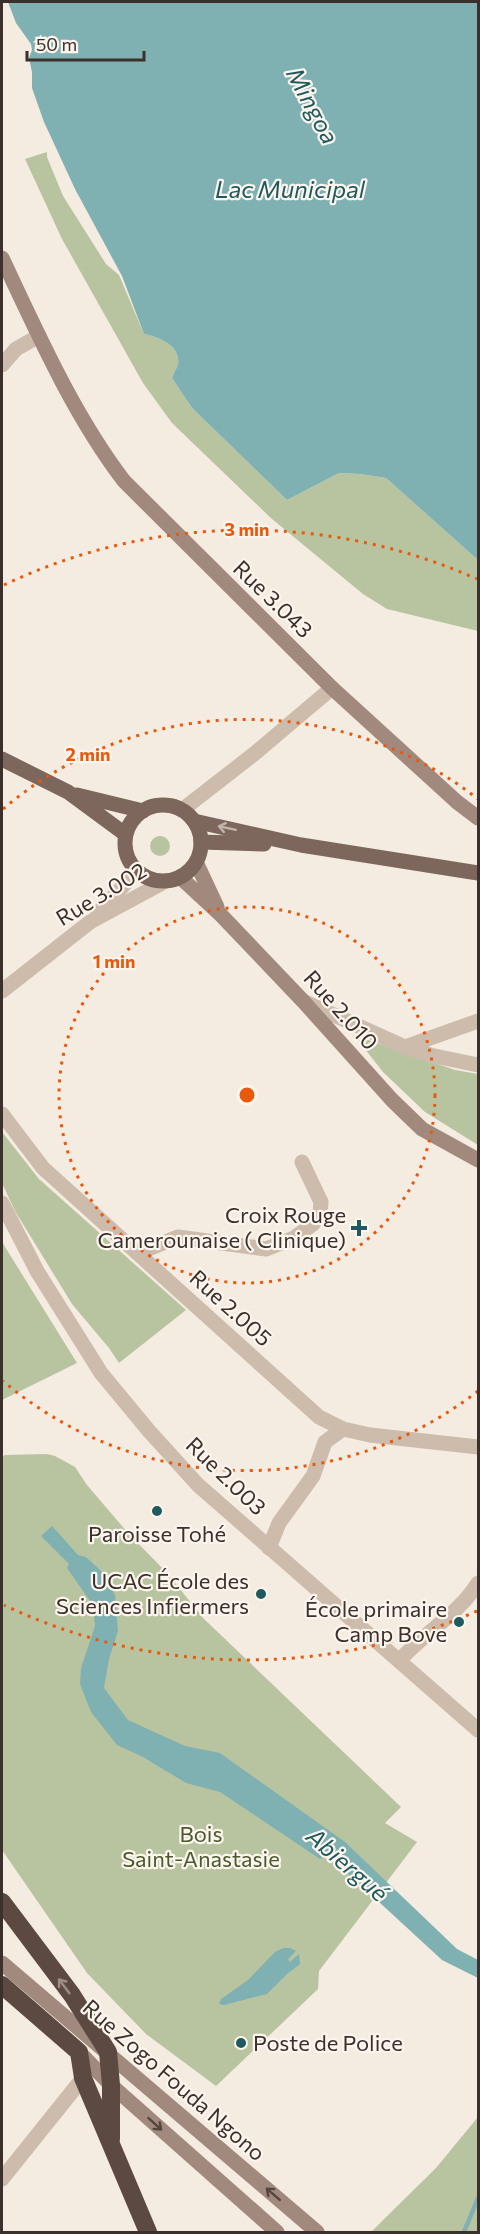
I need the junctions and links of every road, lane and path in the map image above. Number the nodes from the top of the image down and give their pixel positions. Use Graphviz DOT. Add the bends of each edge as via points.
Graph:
graph roads {
  1 [pos="2,258"];
  2 [pos="39,336"];
  3 [pos="2,365"];
  4 [pos="332,688"];
  5 [pos="2,759"];
  6 [pos="68,792"];
  7 [pos="182,810"];
  8 [pos="142,811"];
  9 [pos="478,818"];
  10 [pos="194,821"];
  11 [pos="125,834"];
  12 [pos="201,842"];
  13 [pos="301,845"];
  14 [pos="196,862"];
  15 [pos="137,871"];
  16 [pos="478,873"];
  17 [pos="173,879"];
  18 [pos="221,915"];
  19 [pos="90,922"];
  20 [pos="2,991"];
  21 [pos="303,1001"];
  22 [pos="478,1022"];
  23 [pos="405,1047"];
  24 [pos="478,1065"];
  25 [pos="2,1114"];
  26 [pos="478,1160"];
  27 [pos="303,1162"];
  28 [pos="2,1203"];
  29 [pos="138,1253"];
  30 [pos="343,1429"];
  31 [pos="478,1448"];
  32 [pos="269,1548"];
  33 [pos="478,1583"];
  34 [pos="399,1660"];
  35 [pos="478,1730"];
  36 [pos="2,1902"];
  37 [pos="2,1963"];
  38 [pos="2,1985"];
  39 [pos="79,2052"];
  40 [pos="108,2052"];
  41 [pos="82,2078"];
  42 [pos="111,2085"];
  43 [pos="111,2147"];
  44 [pos="2,2179"];
  45 [pos="148,2232"];
  46 [pos="277,2232"];
  47 [pos="317,2232"];
  1 -- 2 [label="main road, Rue 3.043"];
  2 -- 3 [label="street" via="16,350"];
  2 -- 4 [label="main road, Rue 3.043" via="73,401 124,481"];
  4 -- 7 [label="street"];
  4 -- 9 [label="main road, Rue 3.043"];
  5 -- 6 [label="main road"];
  6 -- 8 [label="main road"];
  6 -- 11 [label="main road"];
  7 -- 8 [label="main road" via="162,805"];
  7 -- 10 [label="main road"];
  8 -- 11 [label="main road"];
  10 -- 12 [label="main road"];
  13 -- 10 [label="main road, one-way"];
  11 -- 15 [label="main road" via="126,853"];
  12 -- 13 [label="main road"];
  12 -- 14 [label="main road"];
  13 -- 16 [label="main road"];
  14 -- 17 [label="main road"];
  14 -- 18 [label="main road"];
  15 -- 17 [label="main road" via="151,879"];
  15 -- 19 [label="street"];
  17 -- 18 [label="main road, Rue 2.010"];
  17 -- 19 [label="street, Rue 3.002"];
  18 -- 21 [label="main road, Rue 2.010"];
  19 -- 20 [label="street, Rue 3.002"];
  21 -- 23 [label="street"];
  21 -- 26 [label="main road, Rue 2.010" via="422,1129"];
  22 -- 23 [label="street"];
  23 -- 24 [label="street"];
  25 -- 29 [label="street, Rue 2.005" via="43,1168"];
  27 -- 29 [label="street" via="321,1202 320,1213 313,1224 294,1238 266,1249 178,1237"];
  28 -- 32 [label="street, Rue 2.003" via="37,1271 101,1373 198,1485"];
  29 -- 30 [label="street, Rue 2.005" via="319,1417"];
  30 -- 31 [label="street, Rue 2.005"];
  30 -- 32 [label="street" via="325,1442 313,1476 279,1523"];
  32 -- 34 [label="street, Rue 2.003"];
  33 -- 34 [label="street" via="450,1617"];
  34 -- 35 [label="street, Rue 2.003"];
  40 -- 36 [label="highway, one-way" via="72,1995"];
  37 -- 40 [label="main road, Rue Zogo Fouda Ngono"];
  38 -- 39 [label="highway"];
  39 -- 41 [label="highway"];
  39 -- 42 [label="main road, Rue Zogo Fouda Ngono"];
  40 -- 42 [label="highway"];
  47 -- 40 [label="main road, Rue Zogo Fouda Ngono, one-way"];
  41 -- 43 [label="highway"];
  41 -- 44 [label="street"];
  42 -- 43 [label="highway"];
  42 -- 46 [label="main road, Rue Zogo Fouda Ngono, one-way"];
  43 -- 45 [label="highway"];
}
